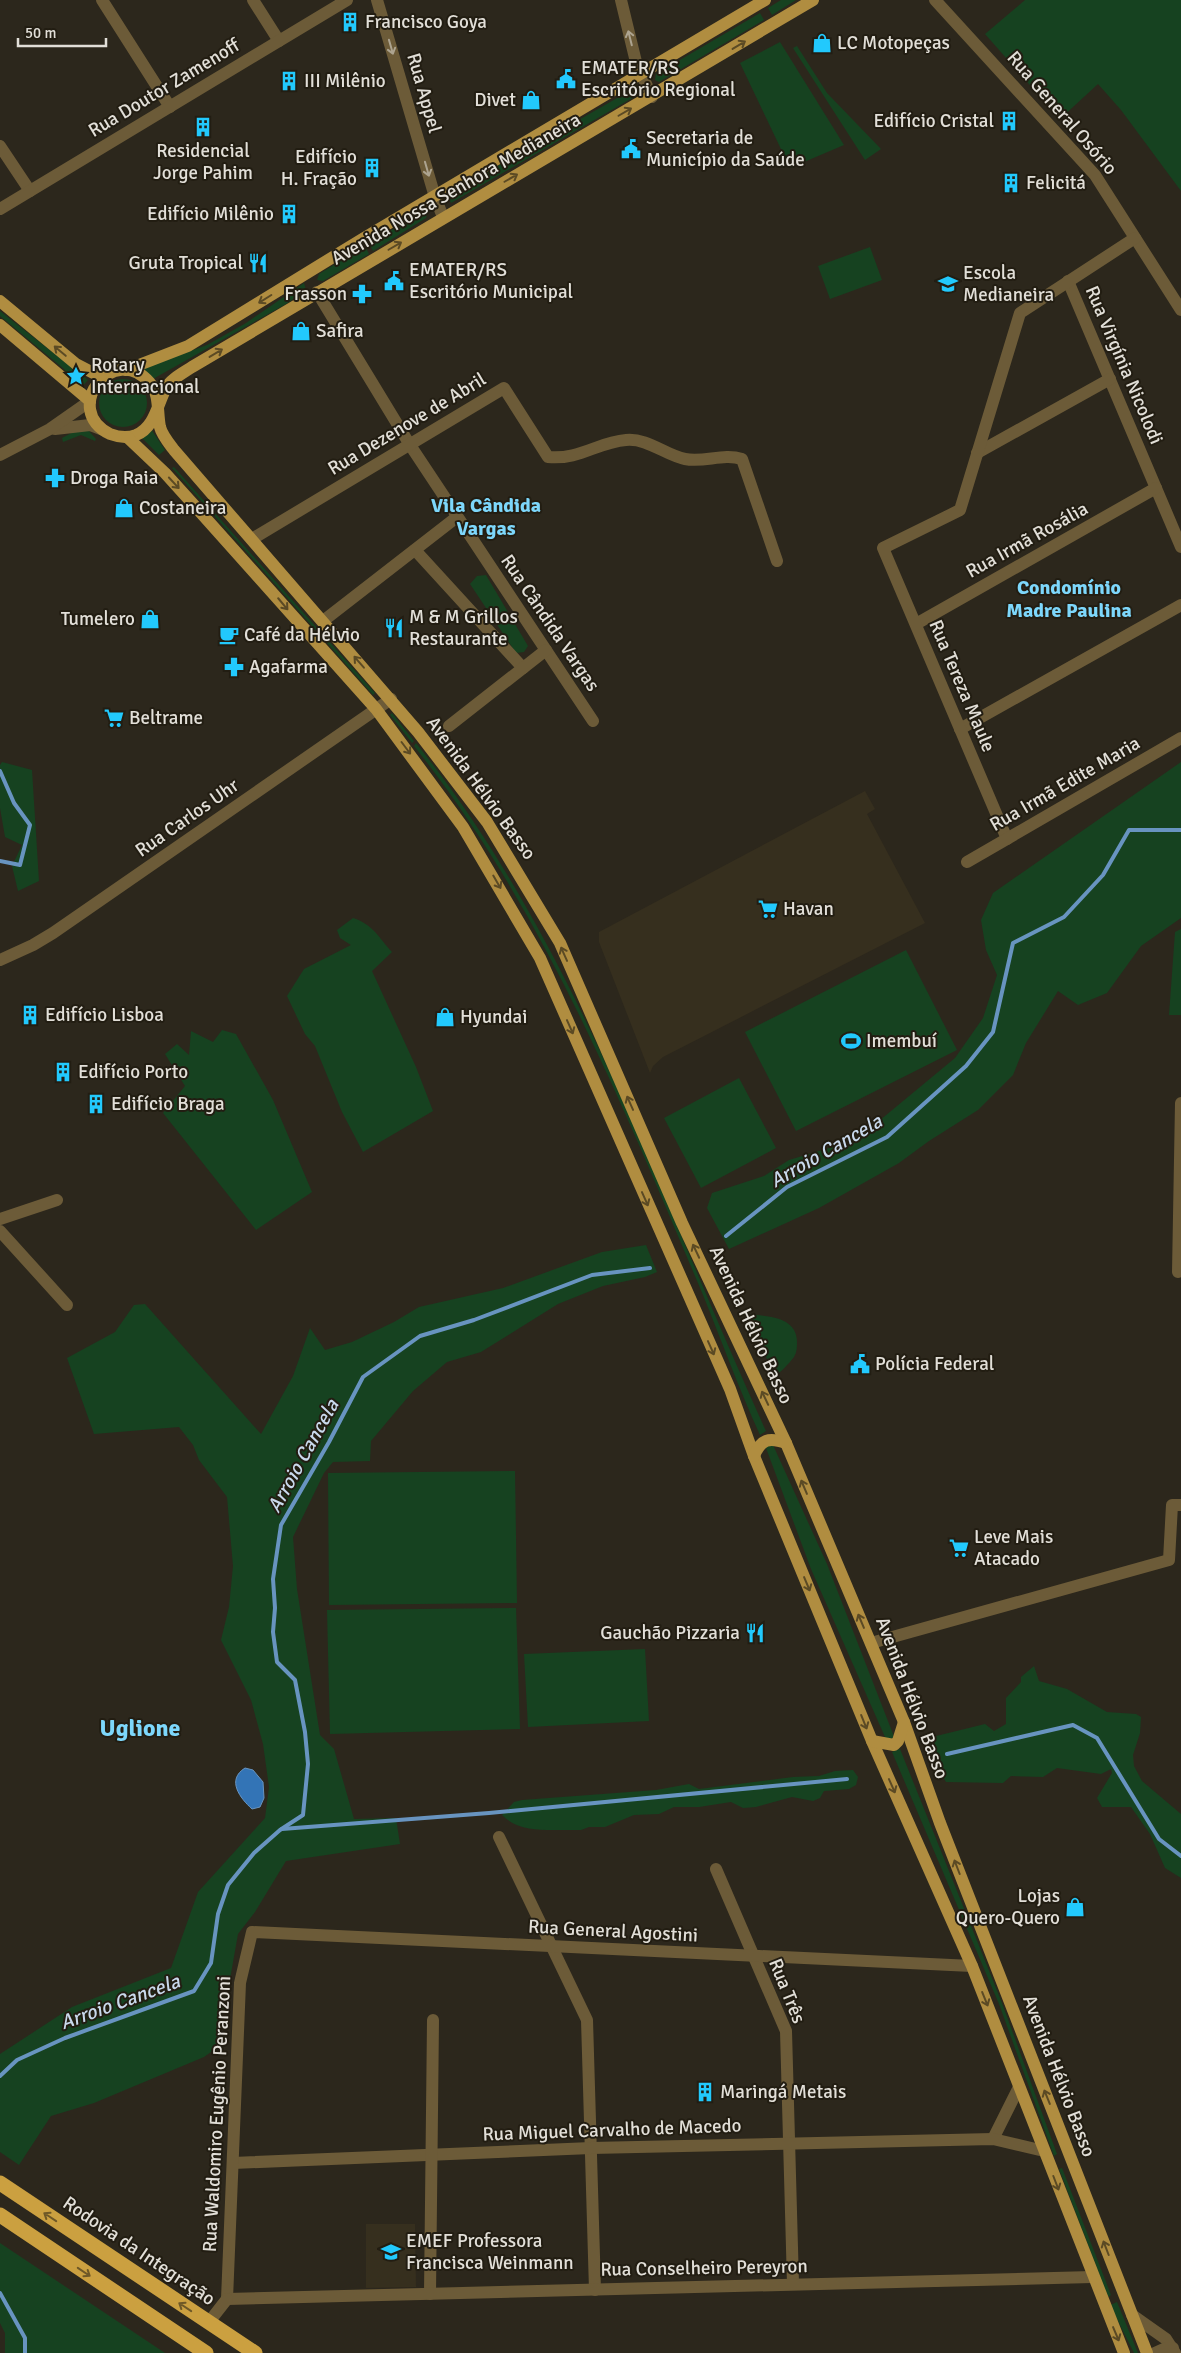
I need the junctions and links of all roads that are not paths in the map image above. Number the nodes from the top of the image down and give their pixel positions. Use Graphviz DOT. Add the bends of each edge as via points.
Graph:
graph roads {
  1 [pos="102,0"];
  2 [pos="253,0"];
  3 [pos="347,0"];
  4 [pos="377,0"];
  5 [pos="621,0"];
  6 [pos="765,0"];
  7 [pos="813,0"];
  8 [pos="935,0"];
  9 [pos="279,41"];
  10 [pos="642,74"];
  11 [pos="652,97"];
  12 [pos="170,107"];
  13 [pos="0,146"];
  14 [pos="30,191"];
  15 [pos="435,197"];
  16 [pos="0,209"];
  17 [pos="444,218"];
  18 [pos="1135,238"];
  19 [pos="306,274"];
  20 [pos="1068,281"];
  21 [pos="317,292"];
  22 [pos="0,301"];
  23 [pos="1181,310"];
  24 [pos="0,325"];
  25 [pos="126,370"];
  26 [pos="101,377"];
  27 [pos="1110,379"];
  28 [pos="90,401"];
  29 [pos="158,409"];
  30 [pos="50,429"];
  31 [pos="103,430"];
  32 [pos="127,437"];
  33 [pos="410,445"];
  34 [pos="978,453"];
  35 [pos="0,455"];
  36 [pos="1156,488"];
  37 [pos="457,517"];
  38 [pos="252,539"];
  39 [pos="1181,547"];
  40 [pos="415,550"];
  41 [pos="777,561"];
  42 [pos="1181,605"];
  43 [pos="323,621"];
  44 [pos="916,624"];
  45 [pos="546,650"];
  46 [pos="523,668"];
  47 [pos="391,699"];
  48 [pos="376,710"];
  49 [pos="593,721"];
  50 [pos="449,726"];
  51 [pos="960,729"];
  52 [pos="1181,738"];
  53 [pos="1007,839"];
  54 [pos="967,862"];
  55 [pos="0,960"];
  56 [pos="1181,1103"];
  57 [pos="57,1200"];
  58 [pos="0,1219"];
  59 [pos="0,1231"];
  60 [pos="1178,1272"];
  61 [pos="68,1305"];
  62 [pos="786,1443"];
  63 [pos="754,1456"];
  64 [pos="1181,1505"];
  65 [pos="871,1643"];
  66 [pos="904,1722"];
  67 [pos="872,1741"];
  68 [pos="499,1837"];
  69 [pos="716,1869"];
  70 [pos="252,1932"];
  71 [pos="552,1946"];
  72 [pos="753,1956"];
  73 [pos="972,1966"];
  74 [pos="433,2020"];
  75 [pos="1019,2087"];
  76 [pos="993,2139"];
  77 [pos="789,2144"];
  78 [pos="591,2148"];
  79 [pos="1044,2151"];
  80 [pos="431,2155"];
  81 [pos="232,2163"];
  82 [pos="0,2183"];
  83 [pos="0,2215"];
  84 [pos="1092,2277"];
  85 [pos="793,2284"];
  86 [pos="595,2290"];
  87 [pos="430,2294"];
  88 [pos="227,2299"];
  89 [pos="1132,2315"];
  90 [pos="209,2322"];
  91 [pos="1174,2350"];
  92 [pos="206,2353"];
  93 [pos="255,2353"];
  94 [pos="1124,2353"];
  95 [pos="1147,2353"];
  96 [pos="1155,2353"];
  1 -- 12 [label="street"];
  2 -- 9 [label="street"];
  3 -- 9 [label="street, Rua Doutor Zamenoff"];
  4 -- 15 [label="street, Rua Appel, one-way"];
  10 -- 5 [label="street, one-way"];
  6 -- 10 [label="main road, Avenida Nossa Senhora Medianeira"];
  11 -- 7 [label="main road, Avenida Nossa Senhora Medianeira, one-way"];
  8 -- 18 [label="street, Rua General Osório" via="1095,174"];
  9 -- 12 [label="street, Rua Doutor Zamenoff"];
  10 -- 11 [label="street"];
  10 -- 15 [label="main road, Avenida Nossa Senhora Medianeira"];
  17 -- 11 [label="main road, Avenida Nossa Senhora Medianeira, one-way"];
  12 -- 14 [label="street, Rua Doutor Zamenoff"];
  13 -- 14 [label="street"];
  14 -- 16 [label="street, Rua Doutor Zamenoff"];
  15 -- 17 [label="street, Rua Appel"];
  15 -- 19 [label="main road, Avenida Nossa Senhora Medianeira"];
  21 -- 17 [label="main road, Avenida Nossa Senhora Medianeira, one-way"];
  18 -- 20 [label="street"];
  18 -- 23 [label="street, Rua General Osório"];
  19 -- 21 [label="main road"];
  19 -- 25 [label="main road, Avenida Nossa Senhora Medianeira, one-way" via="188,346"];
  20 -- 27 [label="street, Rua Virgínia Nicolodi"];
  20 -- 34 [label="street" via="1020,313"];
  29 -- 21 [label="main road, Avenida Nossa Senhora Medianeira, one-way" via="166,387 177,377"];
  21 -- 33 [label="street, Rua Cândida Vargas"];
  26 -- 22 [label="main road, one-way" via="76,364"];
  24 -- 28 [label="main road"];
  25 -- 26 [label="main road"];
  25 -- 29 [label="main road" via="140,374 151,384"];
  26 -- 28 [label="main road"];
  27 -- 34 [label="street"];
  27 -- 36 [label="street, Rua Virgínia Nicolodi"];
  28 -- 30 [label="street"];
  28 -- 31 [label="main road" via="94,420"];
  29 -- 32 [label="main road" via="146,428"];
  29 -- 38 [label="main road, Avenida Hélvio Basso" via="163,435"];
  30 -- 31 [label="street" via="90,425"];
  30 -- 35 [label="street"];
  31 -- 32 [label="main road"];
  32 -- 48 [label="main road, Avenida Hélvio Basso, one-way" via="165,473 238,553"];
  33 -- 37 [label="street, Rua Cândida Vargas"];
  33 -- 38 [label="street, Rua Dezenove de Abril"];
  33 -- 41 [label="street, Rua Dezenove de Abril" via="504,388 548,457 564,458 626,440 640,441 685,459 732,456 742,459"];
  34 -- 44 [label="street, Rua Tereza Maule" via="960,510 883,548"];
  36 -- 39 [label="street, Rua Virgínia Nicolodi"];
  36 -- 44 [label="street, Rua Irmã Rosália"];
  37 -- 40 [label="street"];
  37 -- 45 [label="street, Rua Cândida Vargas"];
  38 -- 43 [label="main road, Avenida Hélvio Basso"];
  40 -- 43 [label="street"];
  40 -- 46 [label="street"];
  42 -- 51 [label="street"];
  47 -- 43 [label="main road, Avenida Hélvio Basso, one-way"];
  44 -- 51 [label="street, Rua Tereza Maule"];
  45 -- 46 [label="street"];
  45 -- 49 [label="street, Rua Cândida Vargas"];
  46 -- 50 [label="street"];
  47 -- 48 [label="street, Rua Carlos Uhr"];
  62 -- 47 [label="main road, Avenida Hélvio Basso, one-way" via="682,1223 560,944 487,822"];
  48 -- 55 [label="street, Rua Carlos Uhr" via="53,933"];
  48 -- 63 [label="main road, Avenida Hélvio Basso, one-way" via="463,827 540,958 730,1389"];
  51 -- 53 [label="street, Rua Tereza Maule"];
  52 -- 53 [label="street, Rua Irmã Edite Maria"];
  53 -- 54 [label="street, Rua Irmã Edite Maria"];
  56 -- 60 [label="street"];
  57 -- 58 [label="street"];
  59 -- 61 [label="street"];
  62 -- 63 [label="main road" via="766,1439"];
  65 -- 62 [label="main road, Avenida Hélvio Basso, one-way"];
  63 -- 67 [label="main road, Avenida Hélvio Basso, one-way"];
  64 -- 65 [label="street" via="1172,1505 1169,1560"];
  65 -- 66 [label="main road, Avenida Hélvio Basso"];
  66 -- 67 [label="main road" via="894,1745"];
  89 -- 66 [label="main road, Avenida Hélvio Basso, one-way" via="940,1823"];
  67 -- 73 [label="main road, Avenida Hélvio Basso, one-way"];
  68 -- 71 [label="street"];
  69 -- 72 [label="street, Rua Três"];
  70 -- 71 [label="street, Rua General Agostini"];
  70 -- 81 [label="street, Rua Waldomiro Eugênio Peranzoni" via="240,1983"];
  71 -- 72 [label="street, Rua General Agostini"];
  71 -- 78 [label="street" via="587,2020"];
  72 -- 73 [label="street, Rua General Agostini"];
  72 -- 77 [label="street, Rua Três" via="786,2031"];
  73 -- 75 [label="main road, Avenida Hélvio Basso, one-way"];
  74 -- 80 [label="street"];
  75 -- 76 [label="street"];
  75 -- 79 [label="main road, Avenida Hélvio Basso"];
  76 -- 77 [label="street, Rua Miguel Carvalho de Macedo"];
  76 -- 79 [label="street, Rua Miguel Carvalho de Macedo"];
  77 -- 78 [label="street, Rua Miguel Carvalho de Macedo"];
  77 -- 85 [label="street, Rua Três"];
  78 -- 80 [label="street, Rua Miguel Carvalho de Macedo"];
  78 -- 86 [label="street"];
  79 -- 84 [label="main road, Avenida Hélvio Basso, one-way"];
  80 -- 81 [label="street, Rua Miguel Carvalho de Macedo"];
  80 -- 87 [label="street"];
  81 -- 88 [label="street, Rua Waldomiro Eugênio Peranzoni"];
  90 -- 82 [label="highway, Rodovia da Integração, one-way"];
  83 -- 92 [label="highway, one-way"];
  84 -- 85 [label="street, Rua Conselheiro Pereyron"];
  84 -- 94 [label="main road, Avenida Hélvio Basso, one-way"];
  85 -- 86 [label="street, Rua Conselheiro Pereyron"];
  86 -- 87 [label="street, Rua Conselheiro Pereyron"];
  87 -- 88 [label="street, Rua Conselheiro Pereyron"];
  88 -- 90 [label="street"];
  89 -- 91 [label="street" via="1160,2334"];
  89 -- 95 [label="main road, Avenida Hélvio Basso"];
  90 -- 93 [label="highway, Rodovia da Integração"];
  91 -- 96 [label="street" via="1166,2348"];
}
